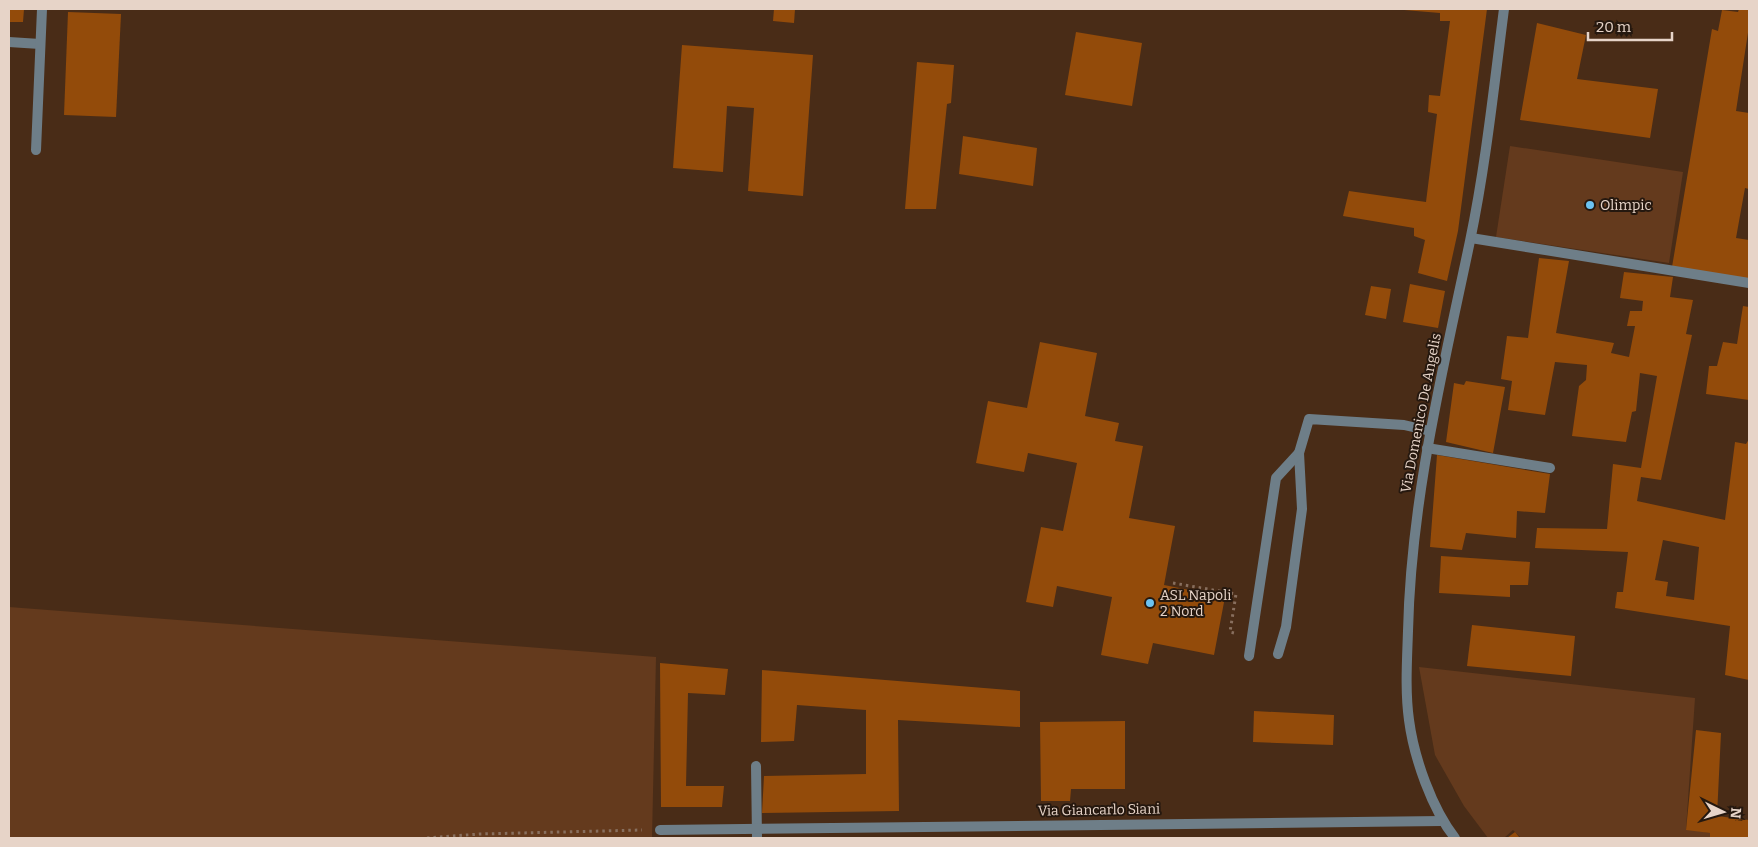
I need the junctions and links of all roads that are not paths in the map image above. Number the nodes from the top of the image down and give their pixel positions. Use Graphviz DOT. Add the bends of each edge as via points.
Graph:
graph roads {
  1 [pos="42,9"];
  2 [pos="1504,9"];
  3 [pos="9,42"];
  4 [pos="40,44"];
  5 [pos="36,150"];
  6 [pos="1471,238"];
  7 [pos="1749,284"];
  8 [pos="1430,431"];
  9 [pos="1426,448"];
  10 [pos="1299,453"];
  11 [pos="1550,468"];
  12 [pos="1278,654"];
  13 [pos="1249,656"];
  14 [pos="756,766"];
  15 [pos="1442,821"];
  16 [pos="757,827"];
  17 [pos="660,830"];
  18 [pos="757,838"];
  19 [pos="1455,838"];
  1 -- 4 [label="street"];
  2 -- 6 [label="street, Via Domenico De Angelis"];
  3 -- 4 [label="street"];
  4 -- 5 [label="street"];
  6 -- 7 [label="street"];
  6 -- 8 [label="street, Via Domenico De Angelis"];
  8 -- 9 [label="street, Via Domenico De Angelis"];
  8 -- 10 [label="street" via="1309,419"];
  9 -- 11 [label="street"];
  9 -- 15 [label="street, Via Domenico De Angelis" via="1413,535 1406,689 1409,722 1418,756"];
  10 -- 12 [label="street" via="1302,509 1286,627"];
  10 -- 13 [label="street" via="1276,478"];
  14 -- 16 [label="street"];
  15 -- 16 [label="street, Via Giancarlo Siani"];
  15 -- 19 [label="street, Via Domenico De Angelis"];
  16 -- 17 [label="street, Via Giancarlo Siani"];
  16 -- 18 [label="street"];
}
